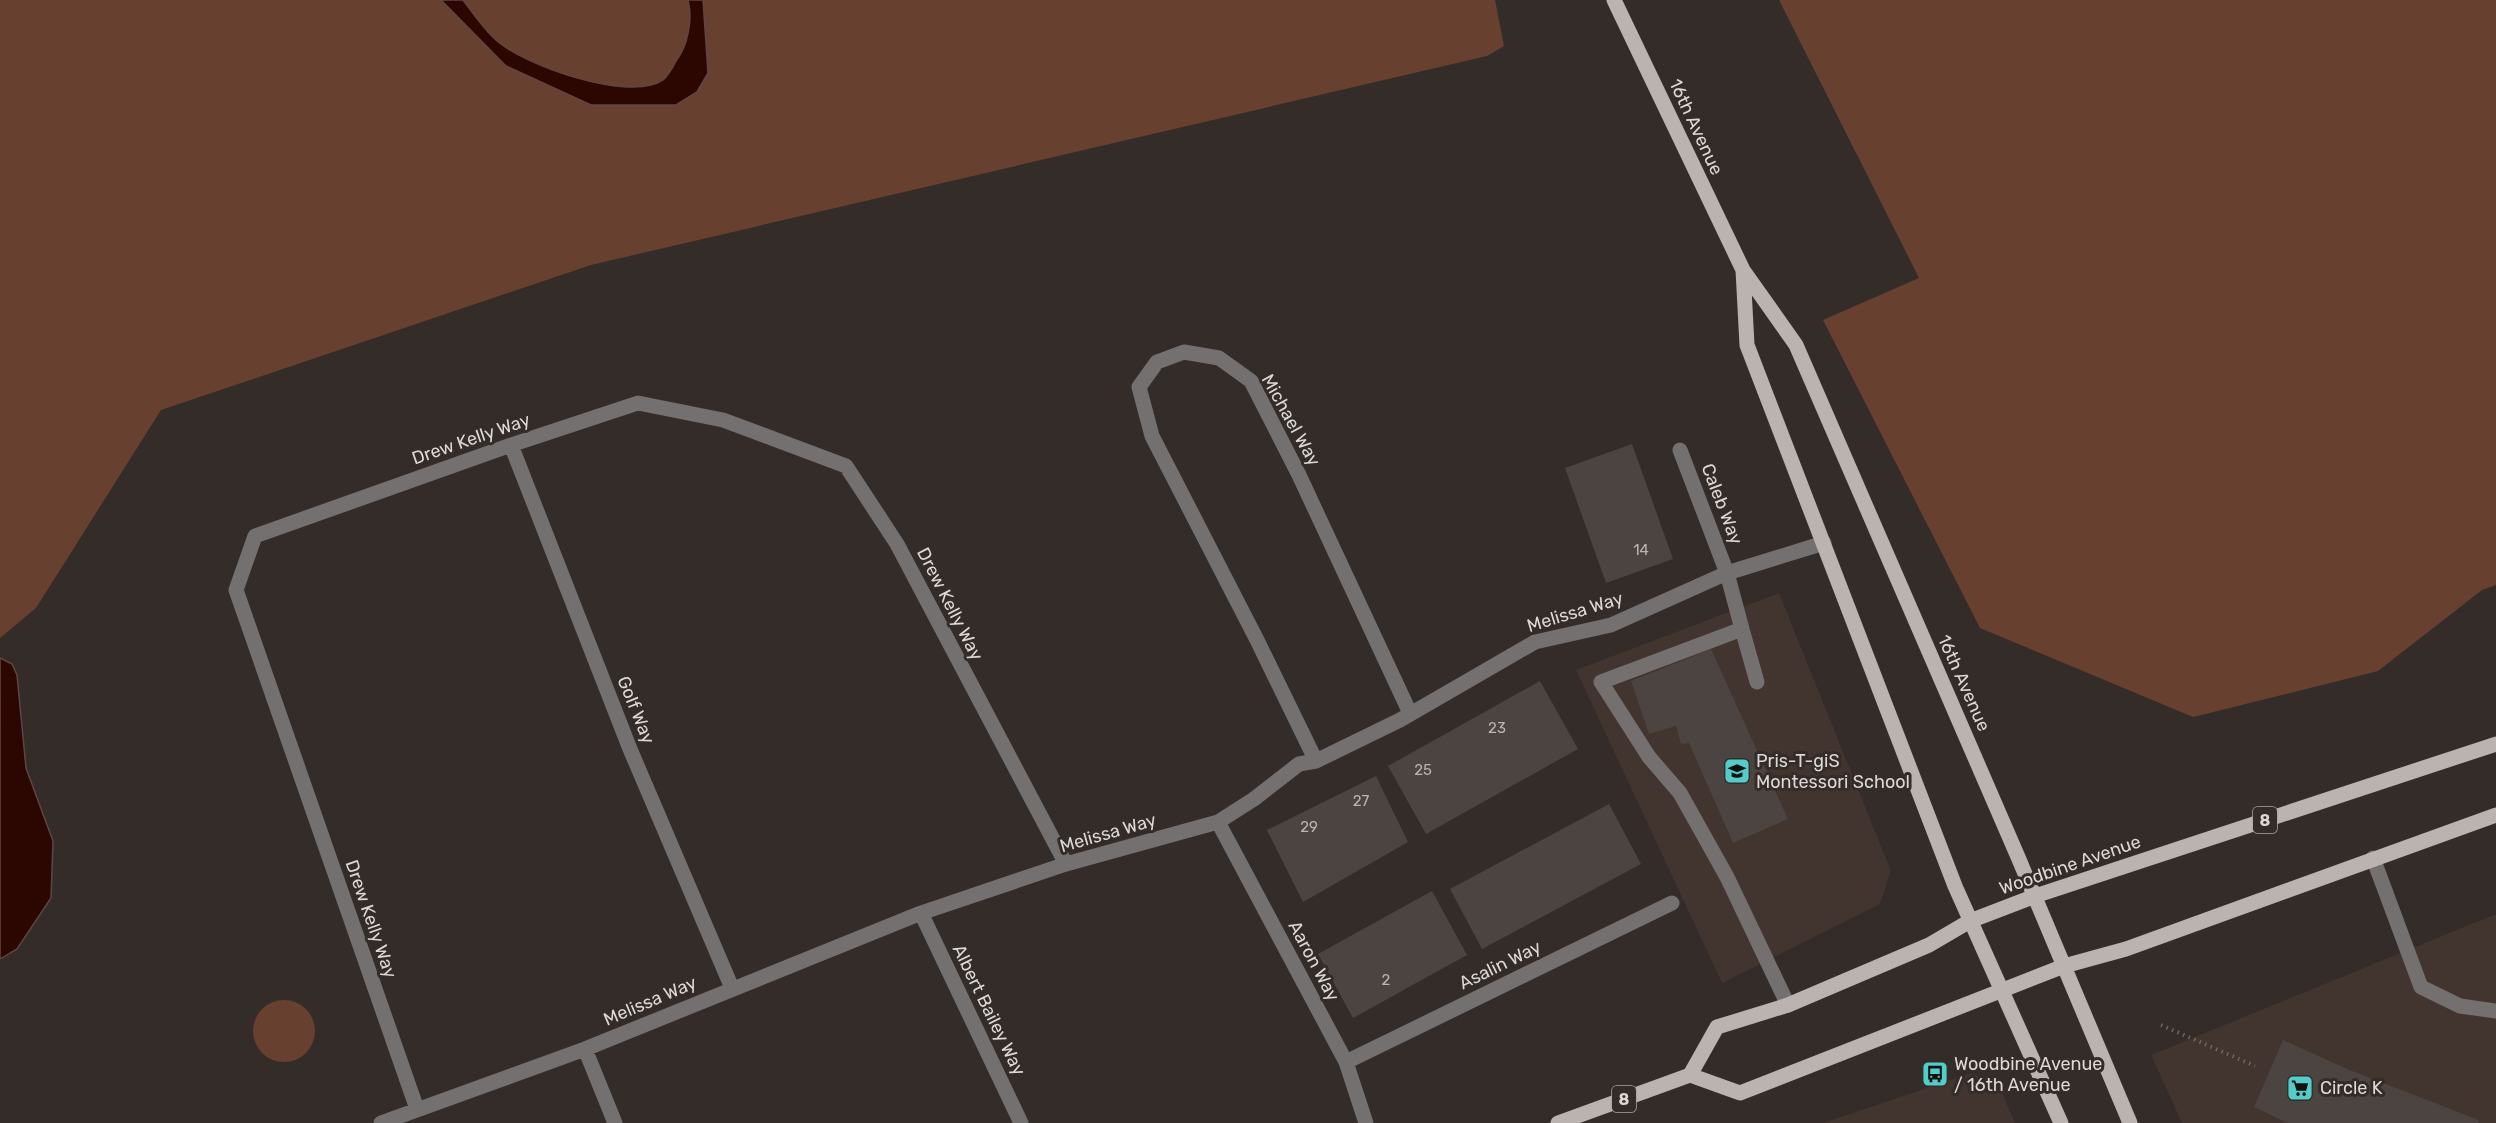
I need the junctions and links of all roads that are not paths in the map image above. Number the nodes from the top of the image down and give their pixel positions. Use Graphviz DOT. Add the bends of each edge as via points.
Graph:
graph roads {
  1 [pos="1614,0"];
  2 [pos="1743,270"];
  3 [pos="511,445"];
  4 [pos="1680,450"];
  5 [pos="1824,543"];
  6 [pos="1727,573"];
  7 [pos="1742,628"];
  8 [pos="1757,682"];
  9 [pos="1410,712"];
  10 [pos="2496,744"];
  11 [pos="1316,761"];
  12 [pos="2496,815"];
  13 [pos="1218,822"];
  14 [pos="2373,858"];
  15 [pos="1066,864"];
  16 [pos="2035,896"];
  17 [pos="1672,903"];
  18 [pos="921,913"];
  19 [pos="1970,921"];
  20 [pos="2064,966"];
  21 [pos="732,988"];
  22 [pos="2003,990"];
  23 [pos="1788,1005"];
  24 [pos="2496,1011"];
  25 [pos="585,1049"];
  26 [pos="1346,1062"];
  27 [pos="1690,1075"];
  28 [pos="417,1109"];
  29 [pos="381,1123"];
  30 [pos="615,1123"];
  31 [pos="1021,1123"];
  32 [pos="1366,1123"];
  33 [pos="1558,1123"];
  34 [pos="2061,1123"];
  35 [pos="2130,1123"];
  1 -- 2 [label="main road, 16th Avenue"];
  2 -- 5 [label="main road, 16th Avenue" via="1747,345"];
  2 -- 16 [label="main road, 16th Avenue" via="1796,345"];
  3 -- 15 [label="street, Drew Kelly Way" via="638,403 723,420 846,466 897,544"];
  3 -- 21 [label="street, Golf Way" via="630,749"];
  3 -- 28 [label="street, Drew Kelly Way" via="255,536 236,590"];
  4 -- 6 [label="street, Caleb Way"];
  5 -- 6 [label="street, Melissa Way"];
  5 -- 19 [label="main road, 16th Avenue"];
  6 -- 7 [label="street, Caleb Way"];
  6 -- 9 [label="street, Melissa Way" via="1611,625 1535,642"];
  7 -- 8 [label="street, Caleb Way"];
  7 -- 23 [label="street" via="1601,682 1649,758 1685,802 1727,877"];
  9 -- 11 [label="street, Melissa Way"];
  9 -- 11 [label="street, Michael Way" via="1251,381 1219,358 1184,352 1157,362 1139,387 1152,436"];
  10 -- 16 [label="main road, Woodbine Avenue / 8"];
  11 -- 13 [label="street, Melissa Way" via="1299,764"];
  12 -- 14 [label="main road"];
  13 -- 15 [label="street, Melissa Way"];
  13 -- 26 [label="street, Aaron Way"];
  14 -- 20 [label="main road" via="2126,949"];
  14 -- 24 [label="street" via="2421,987 2460,1006"];
  15 -- 18 [label="street, Melissa Way"];
  16 -- 19 [label="main road, Woodbine Avenue / 8"];
  16 -- 20 [label="main road, 16th Avenue"];
  17 -- 26 [label="street, Asalin Way"];
  18 -- 21 [label="street, Melissa Way"];
  18 -- 31 [label="street, Albert Bailey Way"];
  19 -- 22 [label="main road, 16th Avenue"];
  19 -- 23 [label="main road, Woodbine Avenue / 8" via="1929,945"];
  20 -- 22 [label="main road"];
  20 -- 35 [label="main road, 16th Avenue"];
  21 -- 25 [label="street, Melissa Way"];
  22 -- 27 [label="main road" via="1740,1094"];
  22 -- 34 [label="main road, 16th Avenue"];
  23 -- 27 [label="main road, Woodbine Avenue / 8" via="1717,1027"];
  25 -- 28 [label="street, Melissa Way"];
  25 -- 30 [label="street"];
  26 -- 32 [label="street, Aaron Way"];
  27 -- 33 [label="main road, 8"];
  28 -- 29 [label="street, Melissa Way"];
}
